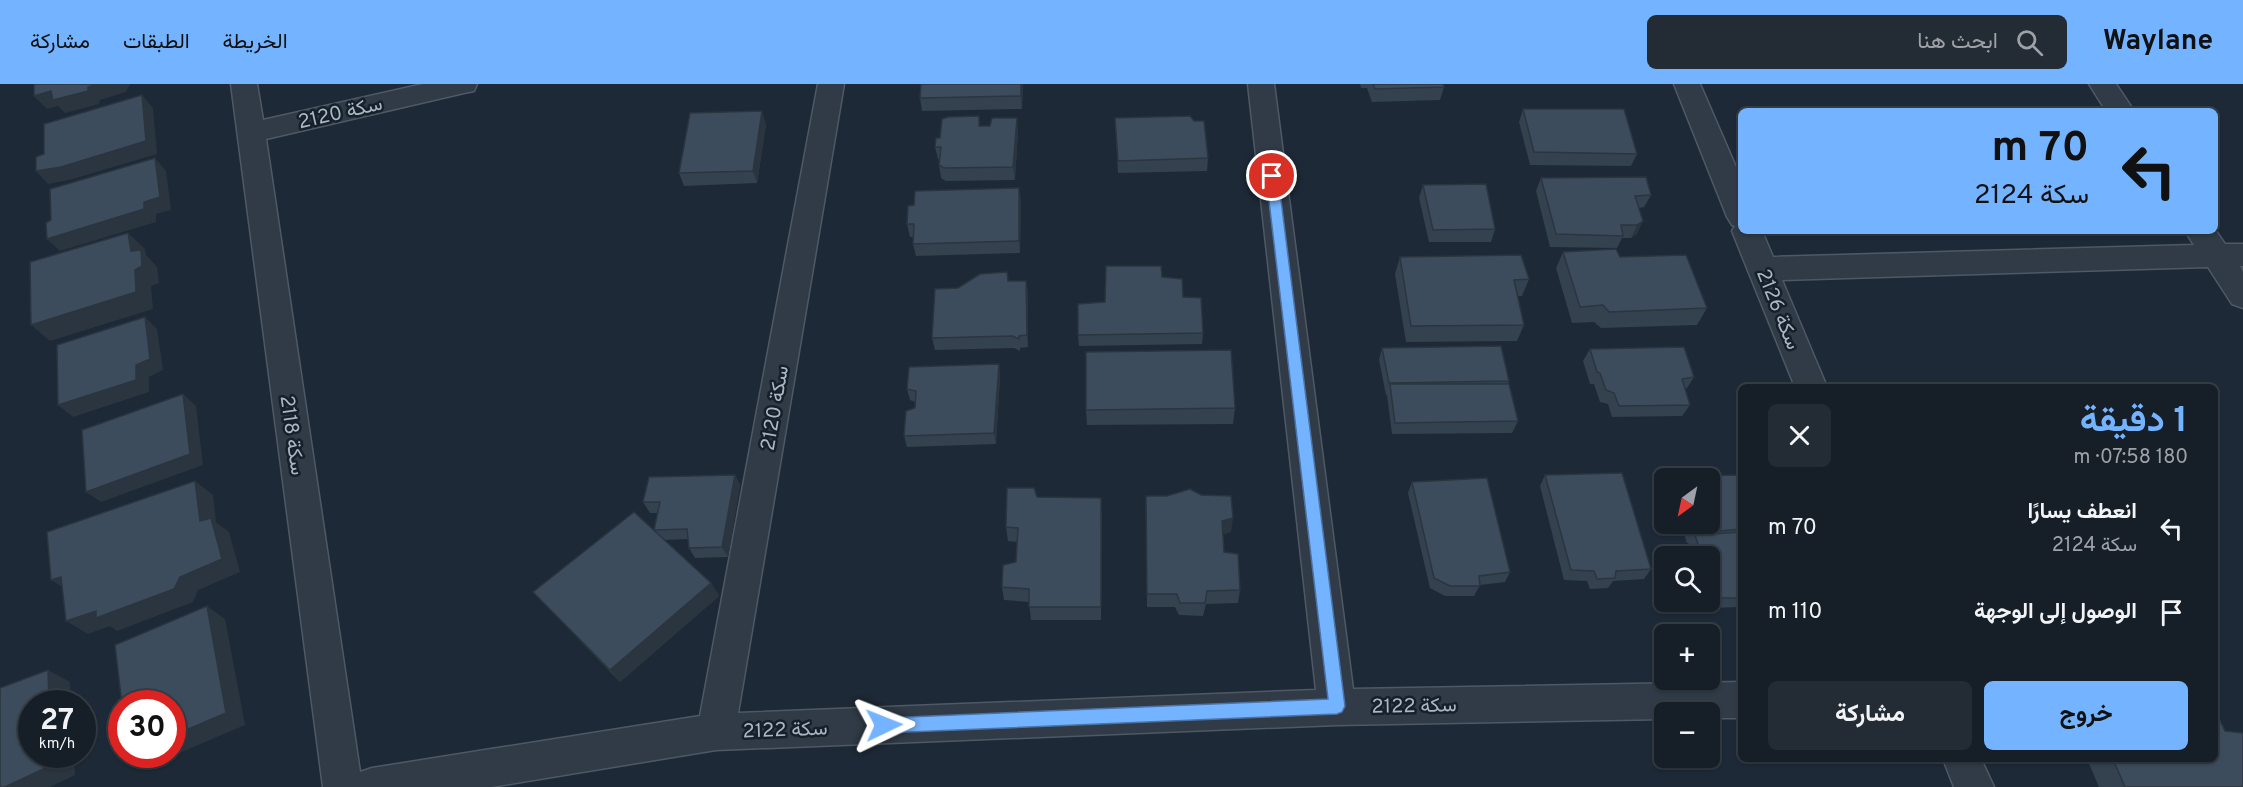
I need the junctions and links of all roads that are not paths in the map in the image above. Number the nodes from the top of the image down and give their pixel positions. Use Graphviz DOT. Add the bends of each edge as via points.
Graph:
graph roads {
  1 [pos="244,84"];
  2 [pos="464,84"];
  3 [pos="831,84"];
  4 [pos="1261,84"];
  5 [pos="1687,84"];
  6 [pos="2102,84"];
  7 [pos="2118,108"];
  8 [pos="250,133"];
  9 [pos="1738,207"];
  10 [pos="1748,234"];
  11 [pos="2204,234"];
  12 [pos="2230,255"];
  13 [pos="1763,269"];
  14 [pos="2243,296"];
  15 [pos="1810,384"];
  16 [pos="1738,700"];
  17 [pos="1337,706"];
  18 [pos="716,732"];
  19 [pos="1963,762"];
  20 [pos="343,787"];
  21 [pos="372,787"];
  22 [pos="1974,787"];
  1 -- 8 [label="street, سكة 2118"];
  2 -- 8 [label="street, سكة 2120"];
  3 -- 18 [label="street, سكة 2120"];
  4 -- 17 [label="street"];
  5 -- 9 [label="street"];
  6 -- 7 [label="street"];
  8 -- 20 [label="street, سكة 2118"];
  10 -- 13 [label="street, سكة 2126"];
  11 -- 12 [label="street"];
  12 -- 13 [label="street"];
  12 -- 14 [label="street"];
  13 -- 15 [label="street, سكة 2126"];
  16 -- 17 [label="street, سكة 2122"];
  17 -- 18 [label="street, سكة 2122"];
  18 -- 21 [label="street, سكة 2122"];
  19 -- 22 [label="street"];
}
